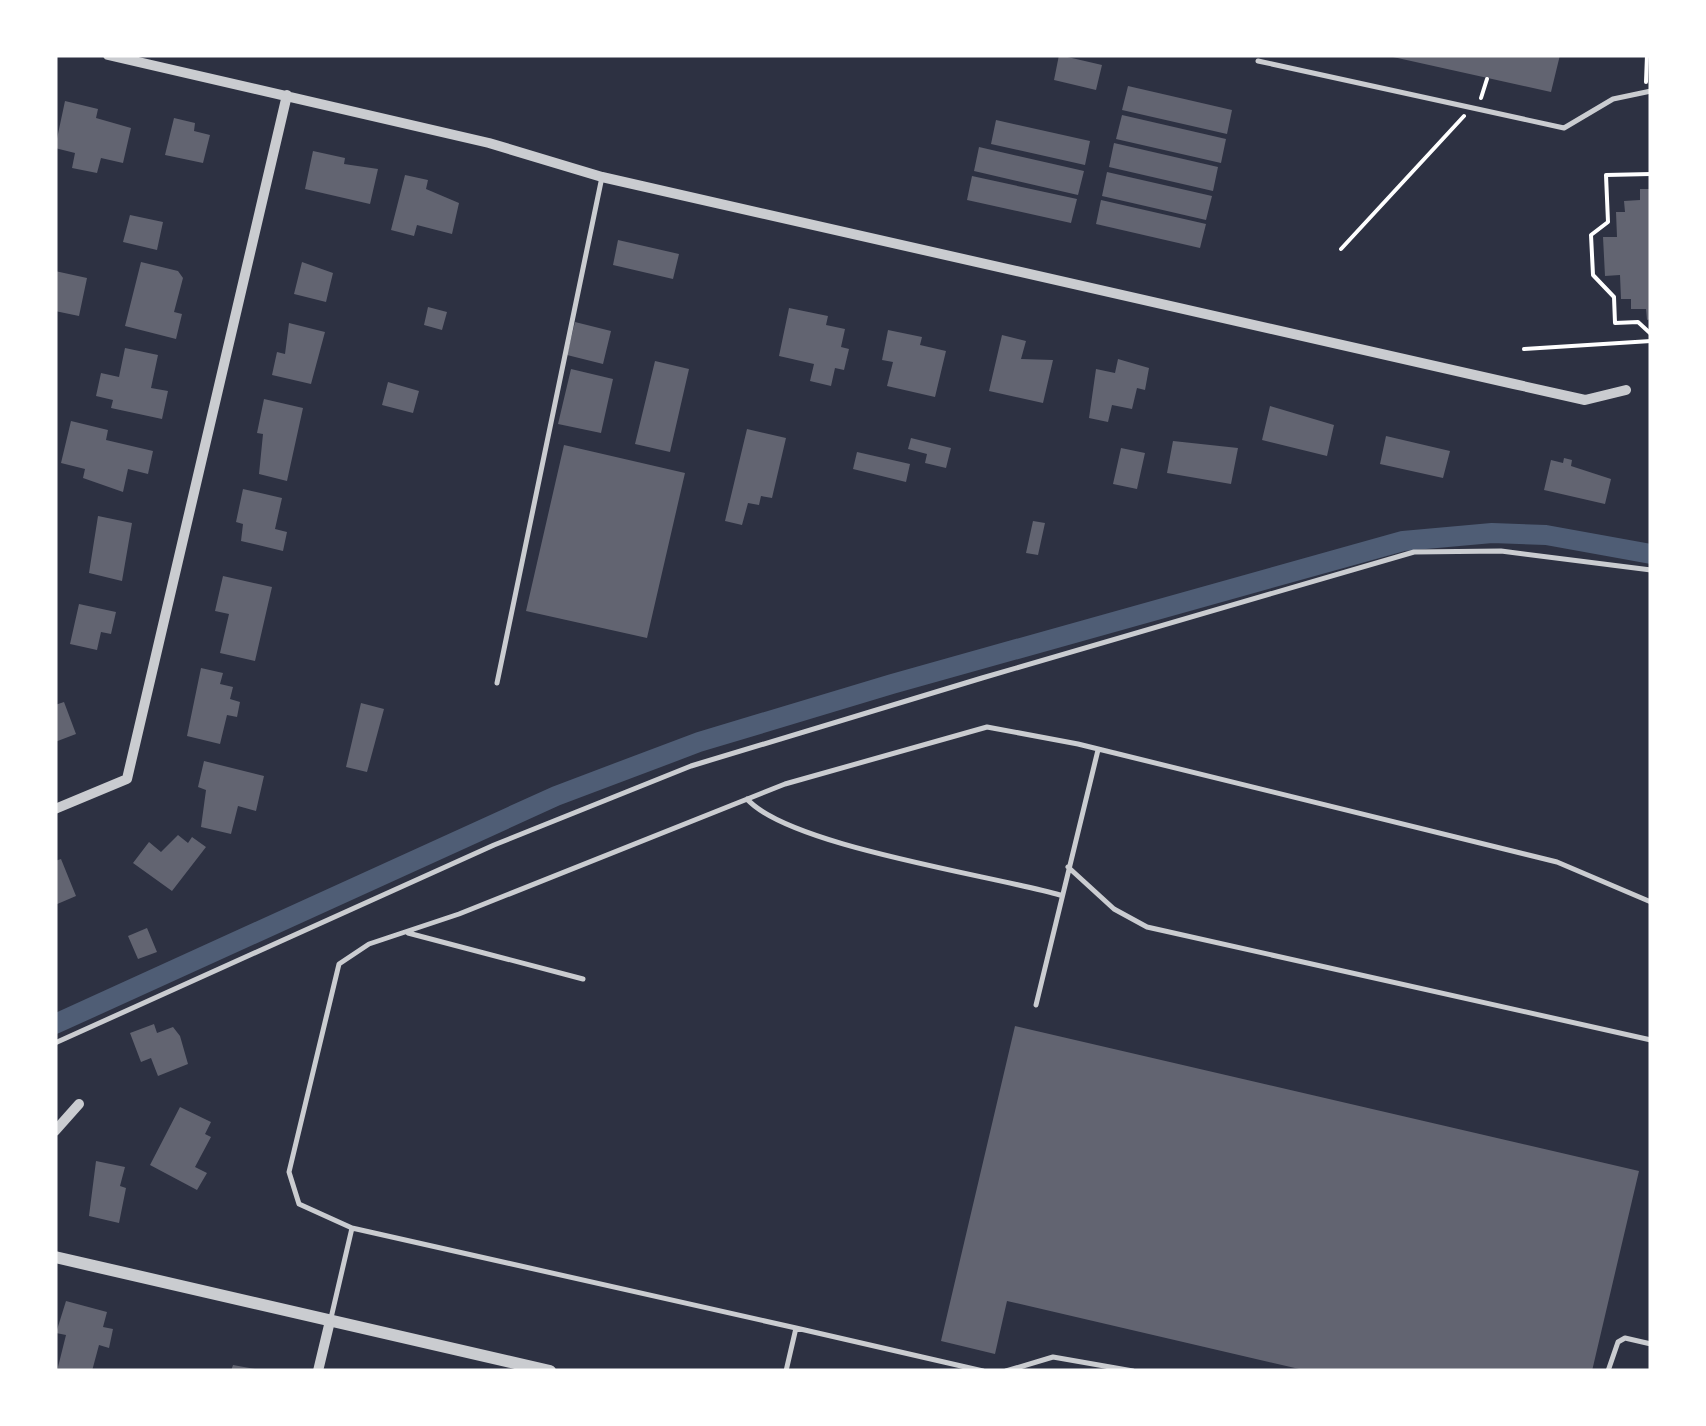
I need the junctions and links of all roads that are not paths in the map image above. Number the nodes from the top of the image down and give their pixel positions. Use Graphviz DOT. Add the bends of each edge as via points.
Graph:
graph roads {
  1 [pos="108,55"];
  2 [pos="1274,55"];
  3 [pos="147,59"];
  4 [pos="1258,61"];
  5 [pos="1272,64"];
  6 [pos="1651,91"];
  7 [pos="287,95"];
  8 [pos="602,177"];
  9 [pos="1626,390"];
  10 [pos="1651,570"];
  11 [pos="497,683"];
  12 [pos="1098,750"];
  13 [pos="747,799"];
  14 [pos="55,809"];
  15 [pos="1068,867"];
  16 [pos="1060,895"];
  17 [pos="1651,902"];
  18 [pos="405,932"];
  19 [pos="583,979"];
  20 [pos="1036,1005"];
  21 [pos="1651,1040"];
  22 [pos="55,1043"];
  23 [pos="80,1104"];
  24 [pos="55,1131"];
  25 [pos="352,1228"];
  26 [pos="55,1257"];
  27 [pos="330,1321"];
  28 [pos="796,1328"];
  29 [pos="1651,1344"];
  30 [pos="318,1371"];
  31 [pos="550,1371"];
  32 [pos="786,1371"];
  33 [pos="983,1371"];
  34 [pos="1006,1371"];
  35 [pos="1134,1371"];
  36 [pos="1608,1371"];
  1 -- 3 [label="street"];
  2 -- 5 [label="lane"];
  3 -- 7 [label="street"];
  4 -- 5 [label="lane"];
  5 -- 6 [label="lane" via="1564,128 1613,99"];
  7 -- 8 [label="street"];
  7 -- 14 [label="street" via="127,779"];
  8 -- 9 [label="street" via="1584,400"];
  8 -- 11 [label="lane"];
  10 -- 22 [label="lane" via="1501,551 1414,552 982,678 691,766 494,845"];
  12 -- 13 [label="lane" via="987,728"];
  12 -- 15 [label="lane"];
  12 -- 17 [label="lane" via="1558,862"];
  13 -- 16 [label="lane" via="760,814 814,835"];
  13 -- 18 [label="lane"];
  15 -- 16 [label="lane"];
  15 -- 21 [label="lane" via="1114,909 1147,926"];
  16 -- 20 [label="lane"];
  18 -- 19 [label="lane"];
  18 -- 25 [label="lane" via="339,964 289,1172 299,1204"];
  23 -- 24 [label="street"];
  25 -- 27 [label="lane"];
  25 -- 28 [label="lane"];
  26 -- 27 [label="street"];
  27 -- 30 [label="street"];
  27 -- 31 [label="street"];
  28 -- 32 [label="lane"];
  28 -- 33 [label="lane"];
  29 -- 36 [label="lane" via="1618,1342"];
  34 -- 35 [label="lane" via="1064,1357"];
}
